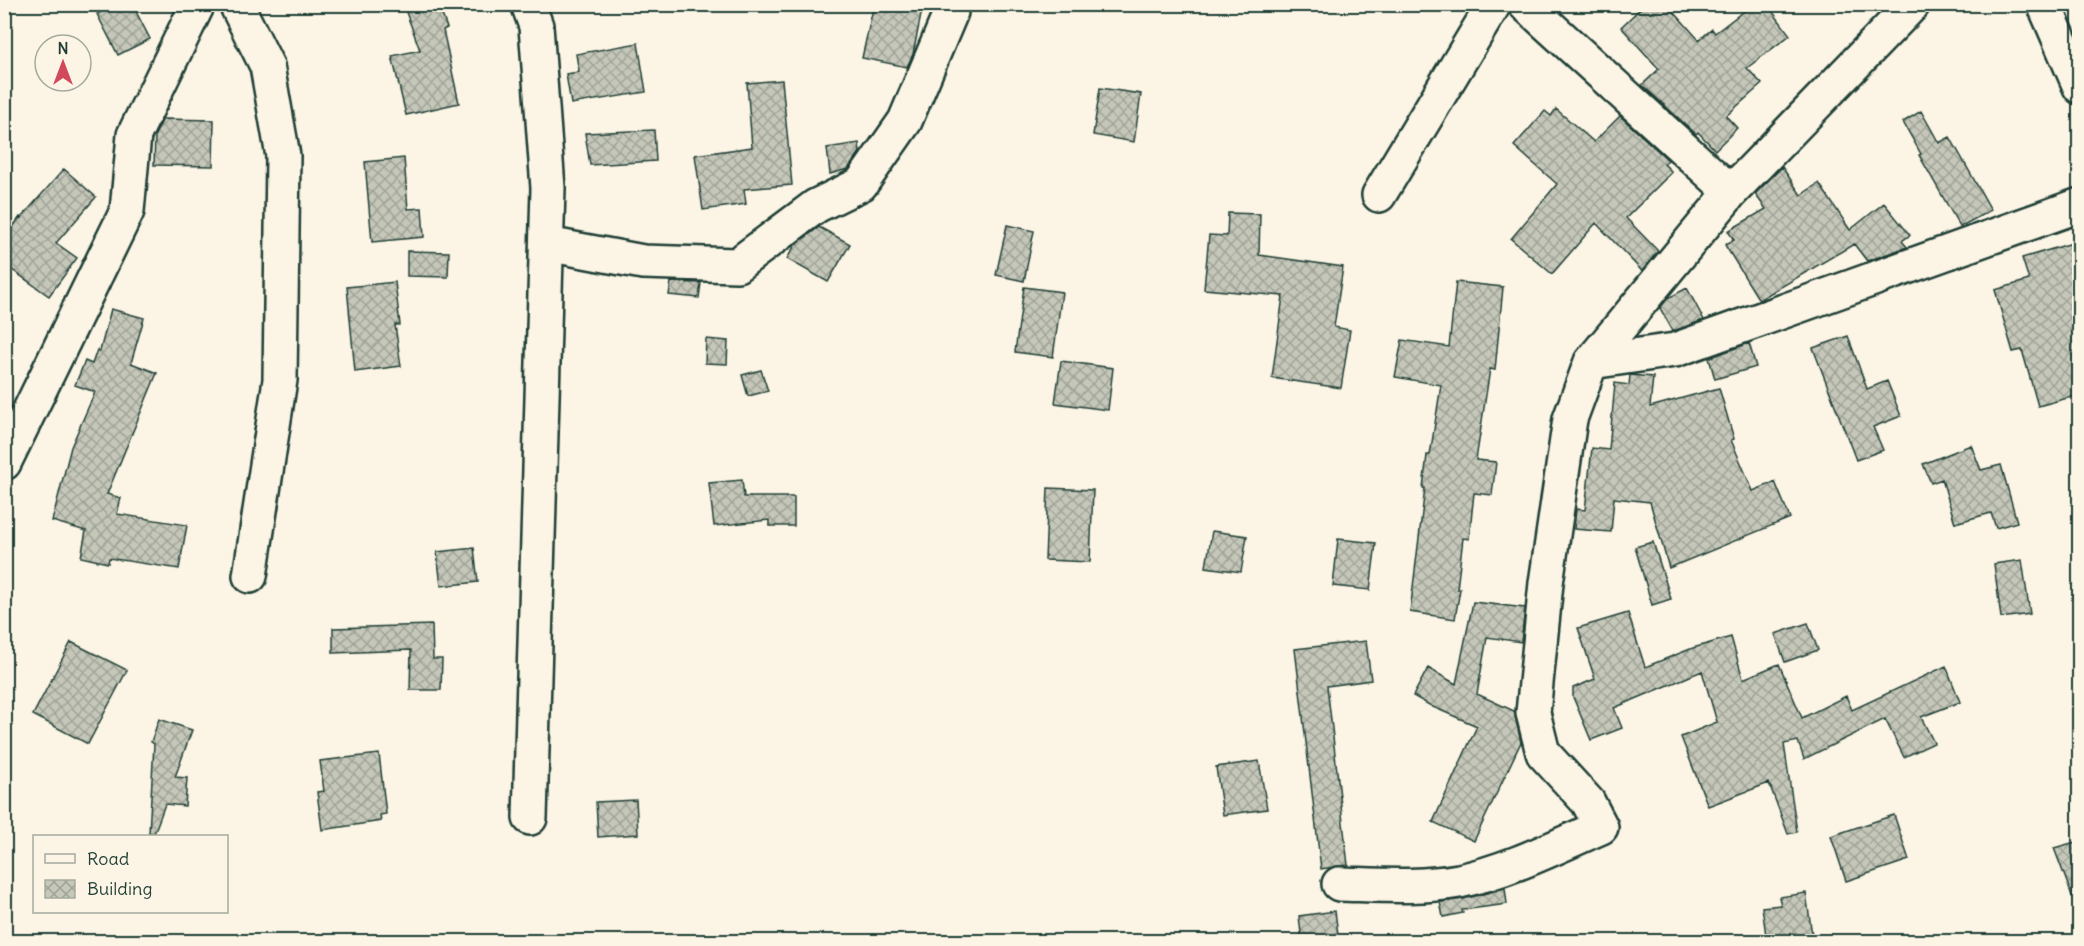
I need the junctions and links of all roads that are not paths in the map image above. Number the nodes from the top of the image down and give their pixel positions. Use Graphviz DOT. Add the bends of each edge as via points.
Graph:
graph roads {
  1 [pos="198,4"];
  2 [pos="237,4"];
  3 [pos="528,4"];
  4 [pos="950,4"];
  5 [pos="1494,4"];
  6 [pos="1525,4"];
  7 [pos="1913,4"];
  8 [pos="2044,4"];
  9 [pos="2079,87"];
  10 [pos="1731,192"];
  11 [pos="1379,195"];
  12 [pos="2079,205"];
  13 [pos="547,244"];
  14 [pos="1591,362"];
  15 [pos="4,463"];
  16 [pos="250,576"];
  17 [pos="530,818"];
  18 [pos="1339,885"];
  1 -- 15 [label="street" via="134,135 127,211"];
  2 -- 16 [label="street" via="267,66 283,156 280,380"];
  3 -- 13 [label="street" via="536,26 538,49 549,188"];
  4 -- 13 [label="street" via="951,12 905,121 861,184 816,206 737,265 643,262"];
  5 -- 11 [label="street"];
  6 -- 10 [label="street"];
  7 -- 10 [label="street"];
  8 -- 9 [label="street"];
  10 -- 14 [label="street"];
  12 -- 14 [label="street" via="1675,350"];
  13 -- 17 [label="street"];
  14 -- 18 [label="street" via="1570,419 1546,584 1533,713 1543,753 1588,802 1601,827 1518,863 1459,880"];
}
